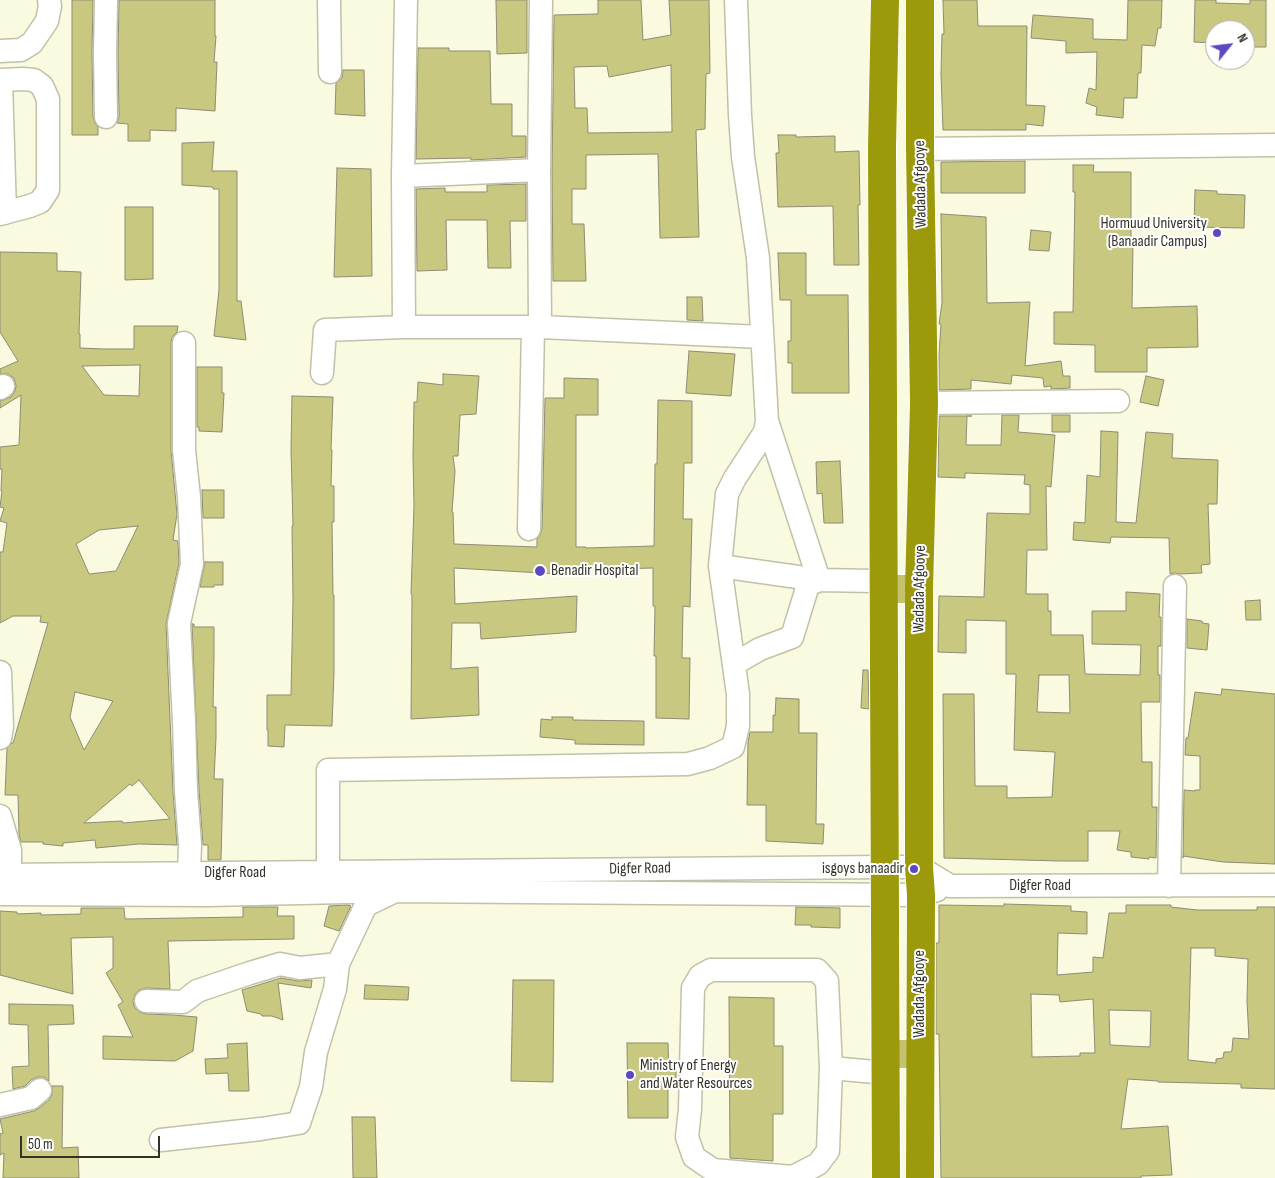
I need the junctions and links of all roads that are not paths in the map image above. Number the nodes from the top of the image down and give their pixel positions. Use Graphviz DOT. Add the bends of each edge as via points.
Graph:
graph roads {
  1 [pos="49,0"];
  2 [pos="106,0"];
  3 [pos="329,0"];
  4 [pos="406,0"];
  5 [pos="541,0"];
  6 [pos="736,0"];
  7 [pos="885,0"];
  8 [pos="920,0"];
  9 [pos="0,50"];
  10 [pos="330,72"];
  11 [pos="0,80"];
  12 [pos="106,117"];
  13 [pos="1275,145"];
  14 [pos="920,149"];
  15 [pos="539,170"];
  16 [pos="404,176"];
  17 [pos="3,214"];
  18 [pos="404,327"];
  19 [pos="536,327"];
  20 [pos="762,337"];
  21 [pos="184,342"];
  22 [pos="322,373"];
  23 [pos="1118,401"];
  24 [pos="924,403"];
  25 [pos="766,421"];
  26 [pos="529,529"];
  27 [pos="720,566"];
  28 [pos="819,580"];
  29 [pos="884,586"];
  30 [pos="1175,586"];
  31 [pos="919,589"];
  32 [pos="734,664"];
  33 [pos="0,672"];
  34 [pos="0,738"];
  35 [pos="0,816"];
  36 [pos="885,867"];
  37 [pos="919,868"];
  38 [pos="189,873"];
  39 [pos="3,881"];
  40 [pos="329,882"];
  41 [pos="1275,885"];
  42 [pos="950,886"];
  43 [pos="1169,886"];
  44 [pos="394,891"];
  45 [pos="886,895"];
  46 [pos="921,895"];
  47 [pos="338,964"];
  48 [pos="146,1001"];
  49 [pos="920,1054"];
  50 [pos="886,1064"];
  51 [pos="831,1068"];
  52 [pos="40,1090"];
  53 [pos="0,1105"];
  54 [pos="160,1140"];
  55 [pos="886,1178"];
  56 [pos="920,1178"];
  1 -- 9 [label="street" via="47,21 32,42 20,50"];
  2 -- 12 [label="street"];
  3 -- 10 [label="street"];
  4 -- 16 [label="street"];
  5 -- 15 [label="street"];
  6 -- 20 [label="street" via="742,157 758,258"];
  7 -- 29 [label="highway" via="882,147"];
  8 -- 14 [label="highway, Wadada Afgooye"];
  11 -- 17 [label="street"];
  11 -- 17 [label="street" via="34,80 42,86 48,99 48,190 40,202"];
  13 -- 14 [label="street"];
  14 -- 24 [label="highway, Wadada Afgooye"];
  15 -- 16 [label="street"];
  15 -- 19 [label="street"];
  16 -- 18 [label="street"];
  18 -- 19 [label="street"];
  18 -- 22 [label="street" via="325,330"];
  19 -- 20 [label="street"];
  19 -- 26 [label="street"];
  20 -- 25 [label="street"];
  21 -- 38 [label="street" via="184,450 192,564 179,623"];
  23 -- 24 [label="street"];
  24 -- 31 [label="highway, Wadada Afgooye"];
  25 -- 27 [label="street" via="765,432 727,494"];
  25 -- 28 [label="street"];
  27 -- 28 [label="street"];
  27 -- 32 [label="street"];
  28 -- 29 [label="street" via="875,581"];
  28 -- 32 [label="street" via="808,584 792,637 760,649"];
  29 -- 31 [label="main road"];
  29 -- 36 [label="highway"];
  30 -- 43 [label="street"];
  31 -- 37 [label="highway, Wadada Afgooye"];
  32 -- 40 [label="street" via="738,726 733,747 688,764 328,770"];
  33 -- 34 [label="street"];
  35 -- 39 [label="street" via="10,850"];
  36 -- 37 [label="street, Digfer Road"];
  36 -- 40 [label="street, Digfer Road"];
  36 -- 45 [label="highway"];
  37 -- 42 [label="street, Digfer Road"];
  37 -- 46 [label="highway, Wadada Afgooye"];
  38 -- 39 [label="street, Digfer Road"];
  38 -- 40 [label="street, Digfer Road"];
  39 -- 40 [label="street, Digfer Road" via="207,895"];
  40 -- 44 [label="street, Digfer Road"];
  41 -- 43 [label="street, Digfer Road"];
  42 -- 43 [label="street, Digfer Road"];
  42 -- 46 [label="street, Digfer Road"];
  44 -- 45 [label="street, Digfer Road"];
  44 -- 47 [label="street" via="366,905"];
  45 -- 46 [label="street, Digfer Road"];
  45 -- 50 [label="highway"];
  46 -- 49 [label="highway, Wadada Afgooye"];
  47 -- 48 [label="street" via="300,968 280,964 197,991 182,1002"];
  47 -- 54 [label="street" via="316,1052 311,1087 299,1123"];
  49 -- 50 [label="main road"];
  49 -- 56 [label="highway, Wadada Afgooye"];
  50 -- 51 [label="street"];
  50 -- 55 [label="highway"];
  51 -- 51 [label="street" via="827,981 817,970 711,970 700,976 693,988 687,1137 694,1157 713,1170 793,1177 818,1164 828,1151"];
  52 -- 53 [label="street" via="31,1098"];
}
